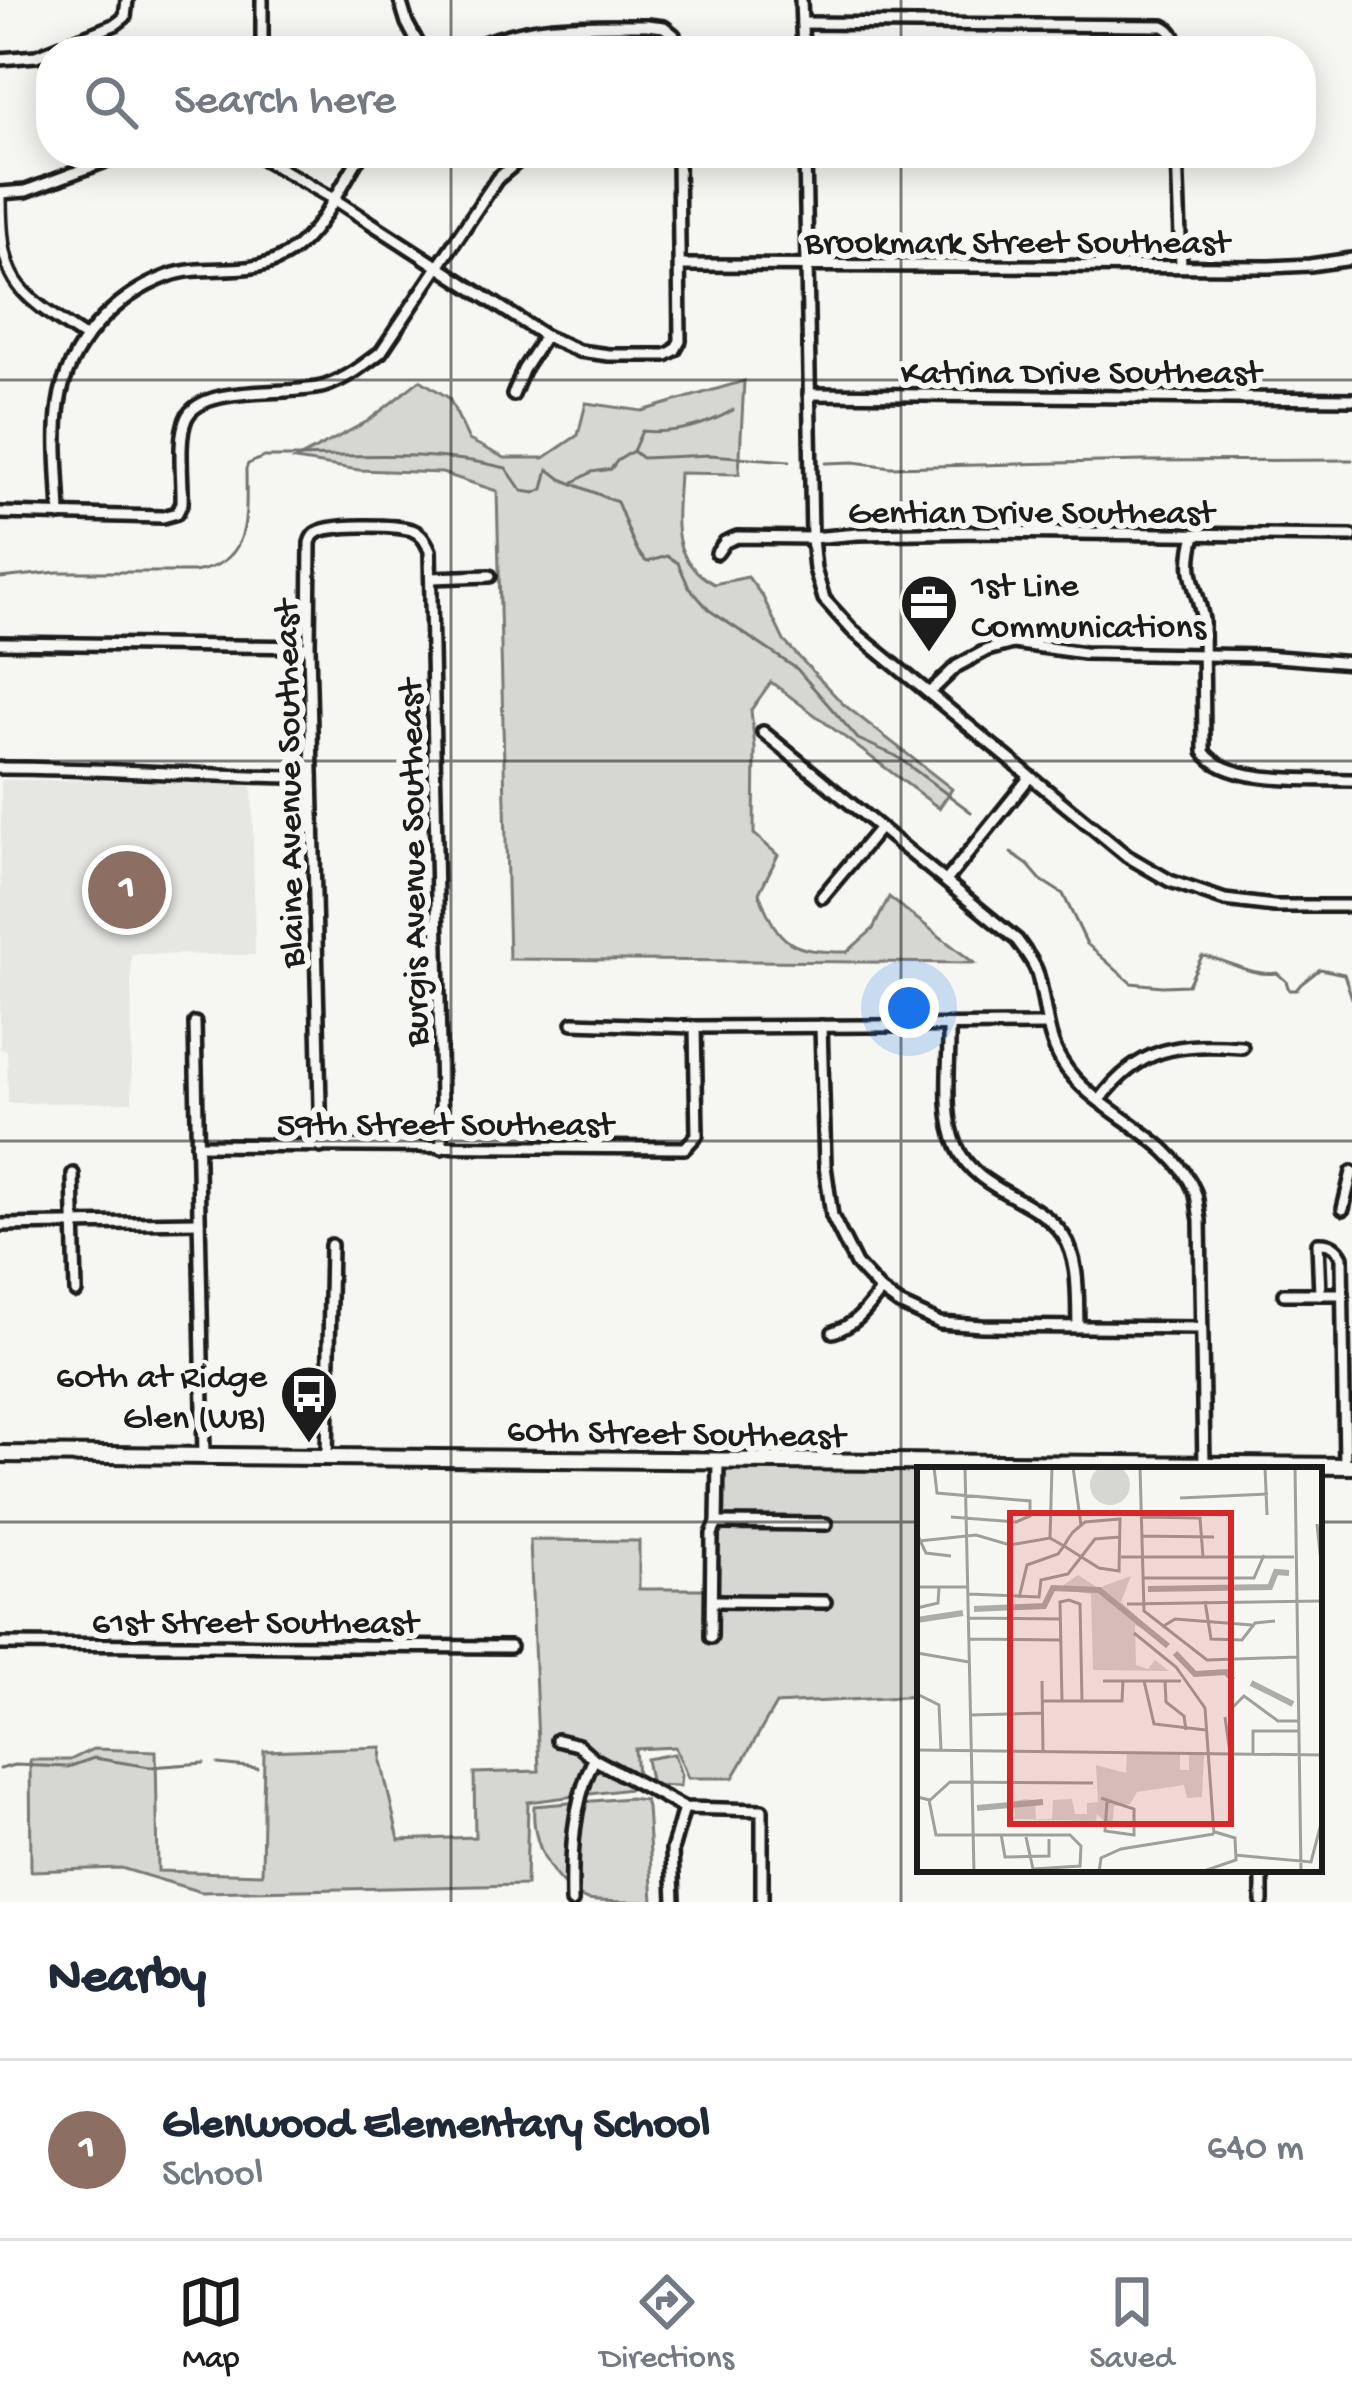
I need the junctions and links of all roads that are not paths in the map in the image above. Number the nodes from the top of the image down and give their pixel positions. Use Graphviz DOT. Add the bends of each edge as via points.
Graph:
graph roads {
  1 [pos="127,0"];
  2 [pos="262,0"];
  3 [pos="400,0"];
  4 [pos="801,0"];
  5 [pos="802,23"];
  6 [pos="86,36"];
  7 [pos="262,36"];
  8 [pos="414,36"];
  9 [pos="502,36"];
  10 [pos="674,36"];
  11 [pos="802,36"];
  12 [pos="1175,36"];
  13 [pos="36,56"];
  14 [pos="0,58"];
  15 [pos="87,168"];
  16 [pos="279,168"];
  17 [pos="353,168"];
  18 [pos="510,168"];
  19 [pos="677,168"];
  20 [pos="806,168"];
  21 [pos="1178,168"];
  22 [pos="0,193"];
  23 [pos="334,199"];
  24 [pos="1352,259"];
  25 [pos="806,264"];
  26 [pos="680,265"];
  27 [pos="439,266"];
  28 [pos="1181,266"];
  29 [pos="545,336"];
  30 [pos="86,338"];
  31 [pos="809,394"];
  32 [pos="513,395"];
  33 [pos="1352,399"];
  34 [pos="0,513"];
  35 [pos="60,515"];
  36 [pos="1195,535"];
  37 [pos="1352,536"];
  38 [pos="812,538"];
  39 [pos="717,553"];
  40 [pos="490,577"];
  41 [pos="431,578"];
  42 [pos="0,643"];
  43 [pos="309,647"];
  44 [pos="1203,655"];
  45 [pos="1352,663"];
  46 [pos="928,693"];
  47 [pos="763,732"];
  48 [pos="0,768"];
  49 [pos="313,777"];
  50 [pos="1029,778"];
  51 [pos="1352,780"];
  52 [pos="879,829"];
  53 [pos="946,881"];
  54 [pos="822,896"];
  55 [pos="1352,906"];
  56 [pos="195,1023"];
  57 [pos="573,1023"];
  58 [pos="1047,1025"];
  59 [pos="821,1026"];
  60 [pos="695,1027"];
  61 [pos="950,1027"];
  62 [pos="1242,1047"];
  63 [pos="1100,1100"];
  64 [pos="197,1145"];
  65 [pos="321,1147"];
  66 [pos="442,1148"];
  67 [pos="1352,1172"];
  68 [pos="74,1174"];
  69 [pos="1342,1209"];
  70 [pos="199,1222"];
  71 [pos="75,1223"];
  72 [pos="0,1225"];
  73 [pos="331,1245"];
  74 [pos="76,1292"];
  75 [pos="881,1292"];
  76 [pos="1284,1294"];
  77 [pos="1320,1294"];
  78 [pos="1343,1294"];
  79 [pos="1078,1327"];
  80 [pos="1201,1328"];
  81 [pos="833,1332"];
  82 [pos="0,1454"];
  83 [pos="204,1455"];
  84 [pos="327,1457"];
  85 [pos="718,1461"];
  86 [pos="1349,1466"];
  87 [pos="1204,1467"];
  88 [pos="717,1523"];
  89 [pos="826,1524"];
  90 [pos="712,1601"];
  91 [pos="825,1602"];
  92 [pos="711,1637"];
  93 [pos="0,1644"];
  94 [pos="510,1647"];
  95 [pos="557,1739"];
  96 [pos="594,1759"];
  97 [pos="684,1808"];
  98 [pos="572,1902"];
  99 [pos="674,1902"];
  100 [pos="762,1902"];
  1 -- 6 [label="street" via="125,17"];
  2 -- 7 [label="street"];
  3 -- 8 [label="street"];
  4 -- 5 [label="street"];
  5 -- 11 [label="street"];
  5 -- 12 [label="street" via="1163,26"];
  9 -- 10 [label="street" via="535,27 647,25"];
  13 -- 14 [label="street"];
  15 -- 22 [label="street"];
  16 -- 23 [label="street"];
  17 -- 23 [label="street"];
  18 -- 27 [label="street"];
  19 -- 26 [label="street"];
  20 -- 25 [label="street"];
  21 -- 28 [label="street"];
  22 -- 30 [label="street" via="3,252 14,281"];
  23 -- 27 [label="street"];
  23 -- 30 [label="street" via="278,260 169,275 106,314"];
  24 -- 28 [label="street, Brookmark Street Southeast"];
  25 -- 26 [label="street, Brookmark Street Southeast"];
  25 -- 28 [label="street, Brookmark Street Southeast"];
  25 -- 31 [label="street"];
  26 -- 29 [label="street" via="680,341 666,355 609,356"];
  27 -- 29 [label="street"];
  27 -- 35 [label="street" via="381,352 358,370 312,389 193,407 184,421 177,513"];
  29 -- 32 [label="street"];
  30 -- 35 [label="street" via="59,403"];
  31 -- 33 [label="street, Katrina Drive Southeast"];
  31 -- 38 [label="street"];
  34 -- 35 [label="street"];
  36 -- 37 [label="street, Gentian Drive Southeast"];
  36 -- 38 [label="street, Gentian Drive Southeast"];
  36 -- 44 [label="street" via="1188,562 1204,620"];
  38 -- 39 [label="street, Gentian Drive Southeast" via="736,537"];
  38 -- 46 [label="street" via="824,599"];
  40 -- 41 [label="street"];
  41 -- 43 [label="street, Blaine Avenue Southeast" via="430,551 414,530 315,534"];
  41 -- 66 [label="street, Burgis Avenue Southeast"];
  42 -- 43 [label="street"];
  43 -- 49 [label="street, Blaine Avenue Southeast"];
  44 -- 45 [label="street"];
  44 -- 46 [label="street" via="1013,643 957,666"];
  44 -- 51 [label="street" via="1204,752 1212,763 1266,777"];
  46 -- 50 [label="street"];
  47 -- 52 [label="street"];
  48 -- 49 [label="street"];
  49 -- 65 [label="street, Blaine Avenue Southeast"];
  50 -- 53 [label="street"];
  50 -- 55 [label="street" via="1127,856 1190,890 1253,905"];
  52 -- 53 [label="street"];
  52 -- 54 [label="street"];
  53 -- 58 [label="street" via="1017,940 1035,966"];
  56 -- 64 [label="street"];
  57 -- 60 [label="street"];
  58 -- 61 [label="street"];
  58 -- 63 [label="street" via="1060,1060"];
  59 -- 60 [label="street"];
  59 -- 61 [label="street"];
  59 -- 75 [label="street" via="832,1216"];
  60 -- 66 [label="street, 59th Street Southeast" via="691,1144"];
  61 -- 79 [label="street" via="950,1126 959,1151 988,1184 1042,1214 1064,1237 1077,1281"];
  62 -- 63 [label="street" via="1162,1049 1135,1063"];
  63 -- 80 [label="street" via="1165,1152 1195,1192"];
  64 -- 65 [label="street, 59th Street Southeast"];
  64 -- 70 [label="street"];
  65 -- 66 [label="street, 59th Street Southeast"];
  67 -- 69 [label="street"];
  68 -- 71 [label="street"];
  70 -- 71 [label="street"];
  70 -- 83 [label="street"];
  71 -- 72 [label="street"];
  71 -- 74 [label="street"];
  73 -- 84 [label="street"];
  75 -- 79 [label="street" via="940,1323"];
  75 -- 81 [label="street" via="854,1323"];
  76 -- 77 [label="street"];
  77 -- 78 [label="street"];
  77 -- 78 [label="street" via="1318,1243 1339,1250"];
  78 -- 86 [label="street"];
  79 -- 80 [label="street"];
  80 -- 87 [label="street"];
  82 -- 83 [label="main road, 60th Street Southeast"];
  83 -- 84 [label="main road, 60th Street Southeast"];
  84 -- 85 [label="main road, 60th Street Southeast"];
  85 -- 87 [label="main road, 60th Street Southeast"];
  85 -- 88 [label="street"];
  86 -- 87 [label="main road, 60th Street Southeast"];
  88 -- 89 [label="street"];
  88 -- 90 [label="street"];
  90 -- 91 [label="street"];
  90 -- 92 [label="street"];
  93 -- 94 [label="street, 61st Street Southeast"];
  95 -- 96 [label="street"];
  96 -- 97 [label="street"];
  96 -- 98 [label="street" via="571,1848"];
  97 -- 99 [label="street" via="672,1850"];
  97 -- 100 [label="street" via="762,1810"];
}
